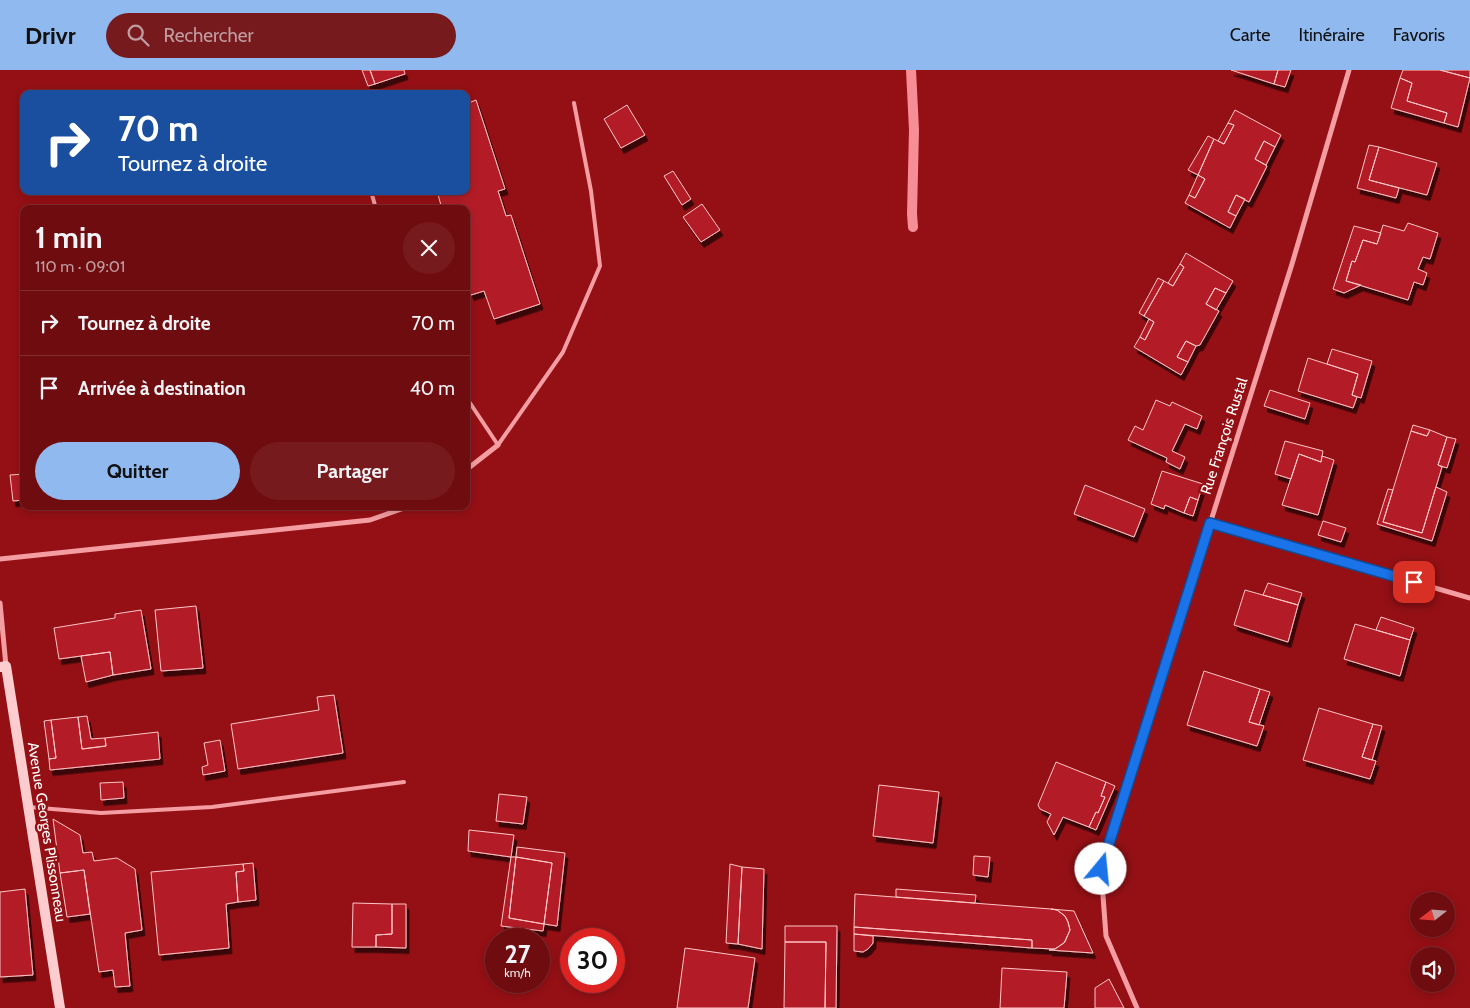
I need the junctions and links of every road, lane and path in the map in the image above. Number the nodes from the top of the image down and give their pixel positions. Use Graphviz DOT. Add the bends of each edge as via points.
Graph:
graph roads {
  1 [pos="1348,70"];
  2 [pos="574,103"];
  3 [pos="470,403"];
  4 [pos="498,445"];
  5 [pos="470,467"];
  6 [pos="399,510"];
  7 [pos="1210,523"];
  8 [pos="0,559"];
  9 [pos="1470,598"];
  10 [pos="0,603"];
  11 [pos="3,667"];
  12 [pos="404,782"];
  13 [pos="28,807"];
  14 [pos="60,1008"];
  15 [pos="1138,1008"];
  1 -- 7 [label="street, Rue François Rustal" via="1292,264"];
  2 -- 4 [label="lane" via="591,192 600,266 563,352"];
  3 -- 4 [label="lane"];
  4 -- 5 [label="street"];
  6 -- 8 [label="street" via="370,520"];
  7 -- 9 [label="street"];
  7 -- 15 [label="street, Rue François Rustal" via="1101,869 1106,936"];
  10 -- 11 [label="street"];
  11 -- 13 [label="street, Avenue Georges Plissonneau"];
  12 -- 13 [label="lane" via="203,808 101,813"];
  13 -- 14 [label="street, Avenue Georges Plissonneau"];
}
